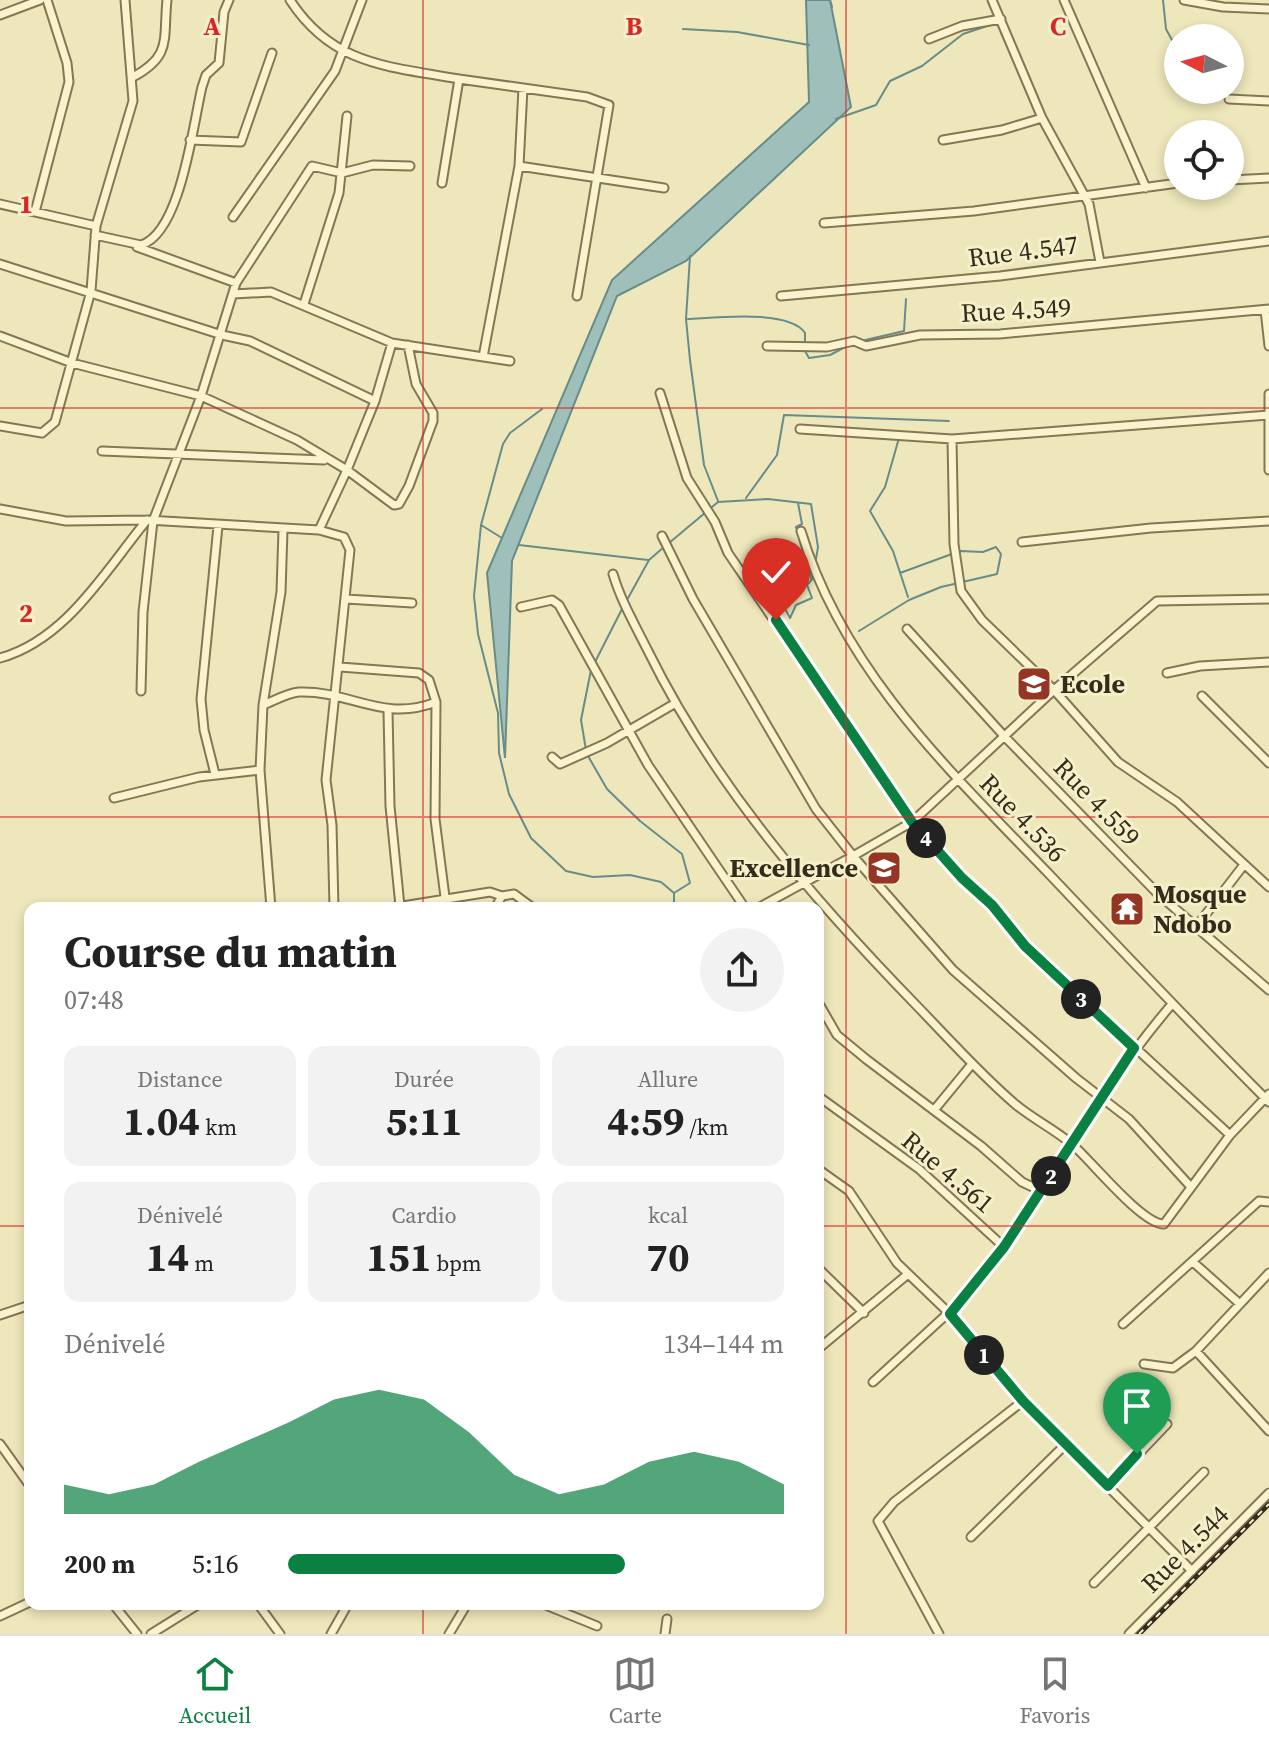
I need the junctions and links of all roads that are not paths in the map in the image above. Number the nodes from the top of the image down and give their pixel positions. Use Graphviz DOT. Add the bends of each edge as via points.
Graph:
graph roads {
  1 [pos="40,0"];
  2 [pos="47,0"];
  3 [pos="125,0"];
  4 [pos="167,0"];
  5 [pos="229,0"];
  6 [pos="290,0"];
  7 [pos="362,0"];
  8 [pos="992,0"];
  9 [pos="1074,0"];
  10 [pos="1184,0"];
  11 [pos="1065,1"];
  12 [pos="1269,9"];
  13 [pos="0,15"];
  14 [pos="1001,19"];
  15 [pos="929,39"];
  16 [pos="272,53"];
  17 [pos="344,54"];
  18 [pos="133,77"];
  19 [pos="459,79"];
  20 [pos="523,88"];
  21 [pos="1244,100"];
  22 [pos="1269,101"];
  23 [pos="347,116"];
  24 [pos="1042,118"];
  25 [pos="190,140"];
  26 [pos="943,140"];
  27 [pos="410,166"];
  28 [pos="519,166"];
  29 [pos="342,173"];
  30 [pos="598,177"];
  31 [pos="1269,178"];
  32 [pos="1244,179"];
  33 [pos="442,183"];
  34 [pos="1164,185"];
  35 [pos="664,188"];
  36 [pos="1146,188"];
  37 [pos="1086,197"];
  38 [pos="0,204"];
  39 [pos="35,212"];
  40 [pos="233,217"];
  41 [pos="824,223"];
  42 [pos="96,226"];
  43 [pos="95,235"];
  44 [pos="1269,241"];
  45 [pos="133,246"];
  46 [pos="1100,262"];
  47 [pos="0,264"];
  48 [pos="236,283"];
  49 [pos="91,291"];
  50 [pos="233,294"];
  51 [pos="577,296"];
  52 [pos="781,296"];
  53 [pos="304,304"];
  54 [pos="1267,309"];
  55 [pos="222,335"];
  56 [pos="0,336"];
  57 [pos="392,343"];
  58 [pos="408,345"];
  59 [pos="767,346"];
  60 [pos="1269,346"];
  61 [pos="483,357"];
  62 [pos="510,361"];
  63 [pos="72,363"];
  64 [pos="660,393"];
  65 [pos="1269,394"];
  66 [pos="201,396"];
  67 [pos="375,401"];
  68 [pos="1268,415"];
  69 [pos="0,426"];
  70 [pos="800,429"];
  71 [pos="952,439"];
  72 [pos="102,451"];
  73 [pos="179,454"];
  74 [pos="327,460"];
  75 [pos="347,470"];
  76 [pos="1269,470"];
  77 [pos="0,509"];
  78 [pos="150,521"];
  79 [pos="1269,521"];
  80 [pos="218,526"];
  81 [pos="283,530"];
  82 [pos="319,530"];
  83 [pos="801,531"];
  84 [pos="662,536"];
  85 [pos="1022,542"];
  86 [pos="613,574"];
  87 [pos="346,599"];
  88 [pos="1269,599"];
  89 [pos="412,603"];
  90 [pos="521,607"];
  91 [pos="907,629"];
  92 [pos="0,658"];
  93 [pos="1269,663"];
  94 [pos="340,667"];
  95 [pos="1167,673"];
  96 [pos="1054,690"];
  97 [pos="141,691"];
  98 [pos="1202,696"];
  99 [pos="332,698"];
  100 [pos="436,702"];
  101 [pos="674,704"];
  102 [pos="263,705"];
  103 [pos="388,711"];
  104 [pos="629,728"];
  105 [pos="1005,737"];
  106 [pos="552,757"];
  107 [pos="1269,763"];
  108 [pos="260,770"];
  109 [pos="215,774"];
  110 [pos="960,781"];
  111 [pos="114,798"];
  112 [pos="912,822"];
  113 [pos="853,856"];
  114 [pos="1243,866"];
  115 [pos="804,882"];
  116 [pos="1269,887"];
  117 [pos="502,896"];
  118 [pos="445,897"];
  119 [pos="271,902"];
  120 [pos="334,902"];
  121 [pos="400,902"];
  122 [pos="420,902"];
  123 [pos="498,902"];
  124 [pos="525,902"];
  125 [pos="741,902"];
  126 [pos="769,902"];
  127 [pos="821,902"];
  128 [pos="824,906"];
  129 [pos="1196,927"];
  130 [pos="1269,990"];
  131 [pos="1172,1004"];
  132 [pos="824,1012"];
  133 [pos="1134,1048"];
  134 [pos="972,1064"];
  135 [pos="1100,1098"];
  136 [pos="1268,1098"];
  137 [pos="824,1100"];
  138 [pos="935,1109"];
  139 [pos="1230,1135"];
  140 [pos="1072,1144"];
  141 [pos="824,1173"];
  142 [pos="1191,1187"];
  143 [pos="1041,1191"];
  144 [pos="1269,1202"];
  145 [pos="1004,1247"];
  146 [pos="1193,1262"];
  147 [pos="1269,1273"];
  148 [pos="824,1274"];
  149 [pos="908,1274"];
  150 [pos="1240,1304"];
  151 [pos="24,1307"];
  152 [pos="864,1313"];
  153 [pos="950,1314"];
  154 [pos="0,1315"];
  155 [pos="1123,1324"];
  156 [pos="824,1344"];
  157 [pos="1196,1351"];
  158 [pos="1144,1364"];
  159 [pos="873,1382"];
  160 [pos="1023,1401"];
  161 [pos="1167,1424"];
  162 [pos="1269,1431"];
  163 [pos="0,1444"];
  164 [pos="1064,1446"];
  165 [pos="1204,1472"];
  166 [pos="24,1475"];
  167 [pos="1108,1486"];
  168 [pos="1269,1493"];
  169 [pos="1149,1528"];
  170 [pos="971,1537"];
  171 [pos="1192,1571"];
  172 [pos="1094,1583"];
  173 [pos="24,1604"];
  174 [pos="118,1610"];
  175 [pos="189,1610"];
  176 [pos="262,1610"];
  177 [pos="345,1610"];
  178 [pos="463,1610"];
  179 [pos="558,1610"];
  180 [pos="1,1612"];
  181 [pos="667,1619"];
  182 [pos="597,1626"];
  183 [pos="137,1634"];
  184 [pos="151,1634"];
  185 [pos="280,1634"];
  186 [pos="331,1634"];
  187 [pos="449,1634"];
  188 [pos="665,1634"];
  189 [pos="939,1634"];
  190 [pos="1129,1634"];
  1 -- 13 [label="street"];
  2 -- 39 [label="street" via="69,82"];
  3 -- 18 [label="street"];
  4 -- 18 [label="street" via="162,54 154,66"];
  5 -- 25 [label="street" via="219,63 206,75"];
  6 -- 17 [label="street"];
  7 -- 17 [label="street"];
  8 -- 14 [label="street"];
  9 -- 11 [label="street"];
  10 -- 12 [label="street"];
  11 -- 36 [label="street"];
  14 -- 15 [label="street"];
  14 -- 24 [label="street"];
  16 -- 25 [label="street" via="241,142"];
  17 -- 19 [label="street"];
  17 -- 40 [label="street"];
  18 -- 42 [label="street" via="132,109"];
  19 -- 20 [label="street"];
  19 -- 33 [label="street"];
  20 -- 28 [label="street"];
  20 -- 30 [label="street" via="609,105"];
  21 -- 22 [label="street"];
  23 -- 29 [label="street"];
  24 -- 26 [label="street"];
  24 -- 37 [label="street"];
  25 -- 45 [label="street" via="165,228 148,243"];
  27 -- 29 [label="street" via="373,165"];
  28 -- 30 [label="street"];
  28 -- 61 [label="street"];
  29 -- 48 [label="street" via="318,165 308,170"];
  29 -- 53 [label="street"];
  30 -- 35 [label="street"];
  30 -- 51 [label="street"];
  31 -- 32 [label="street"];
  34 -- 36 [label="street"];
  36 -- 37 [label="street"];
  37 -- 41 [label="street"];
  37 -- 46 [label="street"];
  38 -- 39 [label="street"];
  39 -- 42 [label="street"];
  42 -- 43 [label="street"];
  43 -- 45 [label="street"];
  43 -- 49 [label="street"];
  44 -- 46 [label="street, Rue 4.547"];
  45 -- 48 [label="street"];
  46 -- 52 [label="street, Rue 4.547"];
  47 -- 49 [label="street"];
  48 -- 50 [label="street"];
  49 -- 55 [label="street"];
  49 -- 63 [label="street"];
  50 -- 53 [label="street" via="271,292"];
  50 -- 55 [label="street"];
  53 -- 57 [label="street"];
  54 -- 59 [label="street, Rue 4.549" via="1000,334 920,335 866,346 854,341 821,347"];
  54 -- 60 [label="street"];
  55 -- 66 [label="street"];
  55 -- 67 [label="street" via="250,341"];
  56 -- 63 [label="street"];
  57 -- 58 [label="street"];
  57 -- 67 [label="street"];
  58 -- 61 [label="street"];
  58 -- 75 [label="street" via="416,384 433,413 409,486 399,504 389,504"];
  61 -- 62 [label="street"];
  63 -- 66 [label="street"];
  63 -- 69 [label="street" via="48,432"];
  64 -- 112 [label="street" via="687,478 728,553"];
  65 -- 68 [label="street"];
  66 -- 73 [label="street"];
  66 -- 74 [label="street" via="297,440"];
  67 -- 75 [label="street"];
  68 -- 71 [label="street"];
  68 -- 76 [label="street"];
  70 -- 71 [label="street"];
  71 -- 96 [label="street" via="955,564 961,591 982,620"];
  72 -- 73 [label="street"];
  73 -- 74 [label="street"];
  73 -- 78 [label="street"];
  74 -- 75 [label="street"];
  75 -- 82 [label="street"];
  77 -- 78 [label="street" via="66,521"];
  78 -- 80 [label="street"];
  78 -- 92 [label="street" via="48,636 25,652"];
  78 -- 97 [label="street"];
  79 -- 85 [label="street"];
  80 -- 81 [label="street"];
  80 -- 109 [label="street" via="201,699"];
  81 -- 82 [label="street"];
  81 -- 102 [label="street" via="281,592"];
  82 -- 87 [label="street" via="348,542"];
  83 -- 110 [label="street, Rue 4.536" via="815,576 851,645"];
  84 -- 113 [label="street" via="816,809"];
  86 -- 101 [label="street"];
  87 -- 89 [label="street"];
  87 -- 94 [label="street"];
  88 -- 96 [label="street" via="1157,601"];
  90 -- 104 [label="street" via="556,601"];
  91 -- 105 [label="street, Rue 4.559"];
  93 -- 95 [label="street"];
  94 -- 99 [label="street"];
  94 -- 100 [label="street" via="425,675"];
  96 -- 105 [label="street"];
  96 -- 114 [label="street" via="1118,762 1177,802"];
  98 -- 107 [label="street"];
  99 -- 102 [label="street" via="298,692"];
  99 -- 103 [label="street"];
  99 -- 120 [label="street" via="326,780"];
  100 -- 103 [label="street"];
  100 -- 118 [label="street" via="435,819"];
  101 -- 104 [label="street"];
  101 -- 115 [label="street" via="744,809"];
  102 -- 108 [label="street"];
  103 -- 121 [label="street"];
  104 -- 106 [label="street" via="560,764"];
  104 -- 125 [label="street" via="679,814"];
  105 -- 110 [label="street"];
  105 -- 129 [label="street, Rue 4.559"];
  108 -- 109 [label="street"];
  108 -- 119 [label="street"];
  109 -- 111 [label="street"];
  110 -- 112 [label="street"];
  110 -- 131 [label="street, Rue 4.536"];
  112 -- 113 [label="street"];
  112 -- 133 [label="street" via="1025,946"];
  113 -- 115 [label="street"];
  113 -- 135 [label="street" via="953,970"];
  114 -- 116 [label="street"];
  114 -- 129 [label="street"];
  115 -- 126 [label="street"];
  115 -- 127 [label="street"];
  117 -- 118 [label="street" via="490,892"];
  117 -- 123 [label="street"];
  117 -- 124 [label="street" via="514,894"];
  118 -- 122 [label="street"];
  128 -- 134 [label="street"];
  129 -- 130 [label="street, Rue 4.559"];
  131 -- 133 [label="street, Rue 4.561"];
  131 -- 136 [label="street, Rue 4.536"];
  132 -- 138 [label="street" via="837,1035"];
  133 -- 135 [label="street, Rue 4.561"];
  133 -- 139 [label="street"];
  134 -- 138 [label="street"];
  134 -- 140 [label="street" via="1017,1106"];
  135 -- 140 [label="street, Rue 4.561"];
  135 -- 142 [label="street" via="1129,1119"];
  136 -- 139 [label="street"];
  137 -- 145 [label="street, Rue 4.561" via="919,1169"];
  138 -- 143 [label="street" via="1022,1182"];
  139 -- 142 [label="street"];
  140 -- 142 [label="street" via="1157,1224 1164,1224"];
  140 -- 143 [label="street, Rue 4.561"];
  141 -- 149 [label="street" via="849,1191"];
  143 -- 145 [label="street, Rue 4.561"];
  144 -- 146 [label="street" via="1259,1201"];
  145 -- 153 [label="street"];
  146 -- 150 [label="street"];
  146 -- 155 [label="street"];
  147 -- 150 [label="street"];
  148 -- 152 [label="street"];
  149 -- 152 [label="street"];
  149 -- 153 [label="street"];
  150 -- 157 [label="street"];
  151 -- 154 [label="street"];
  152 -- 156 [label="street"];
  153 -- 159 [label="street"];
  153 -- 160 [label="street"];
  157 -- 158 [label="street" via="1173,1368"];
  157 -- 162 [label="street"];
  160 -- 164 [label="street"];
  160 -- 189 [label="street" via="894,1502 878,1521"];
  161 -- 167 [label="street"];
  163 -- 166 [label="street"];
  164 -- 167 [label="street"];
  164 -- 170 [label="street"];
  165 -- 169 [label="street"];
  167 -- 169 [label="street"];
  168 -- 171 [label="street, Rue 4.544"];
  169 -- 171 [label="street"];
  169 -- 172 [label="street"];
  171 -- 190 [label="street, Rue 4.544"];
  173 -- 180 [label="street"];
  174 -- 183 [label="street"];
  175 -- 184 [label="street"];
  176 -- 185 [label="street"];
  177 -- 186 [label="street"];
  178 -- 187 [label="street"];
  179 -- 182 [label="street"];
  181 -- 188 [label="street"];
}
